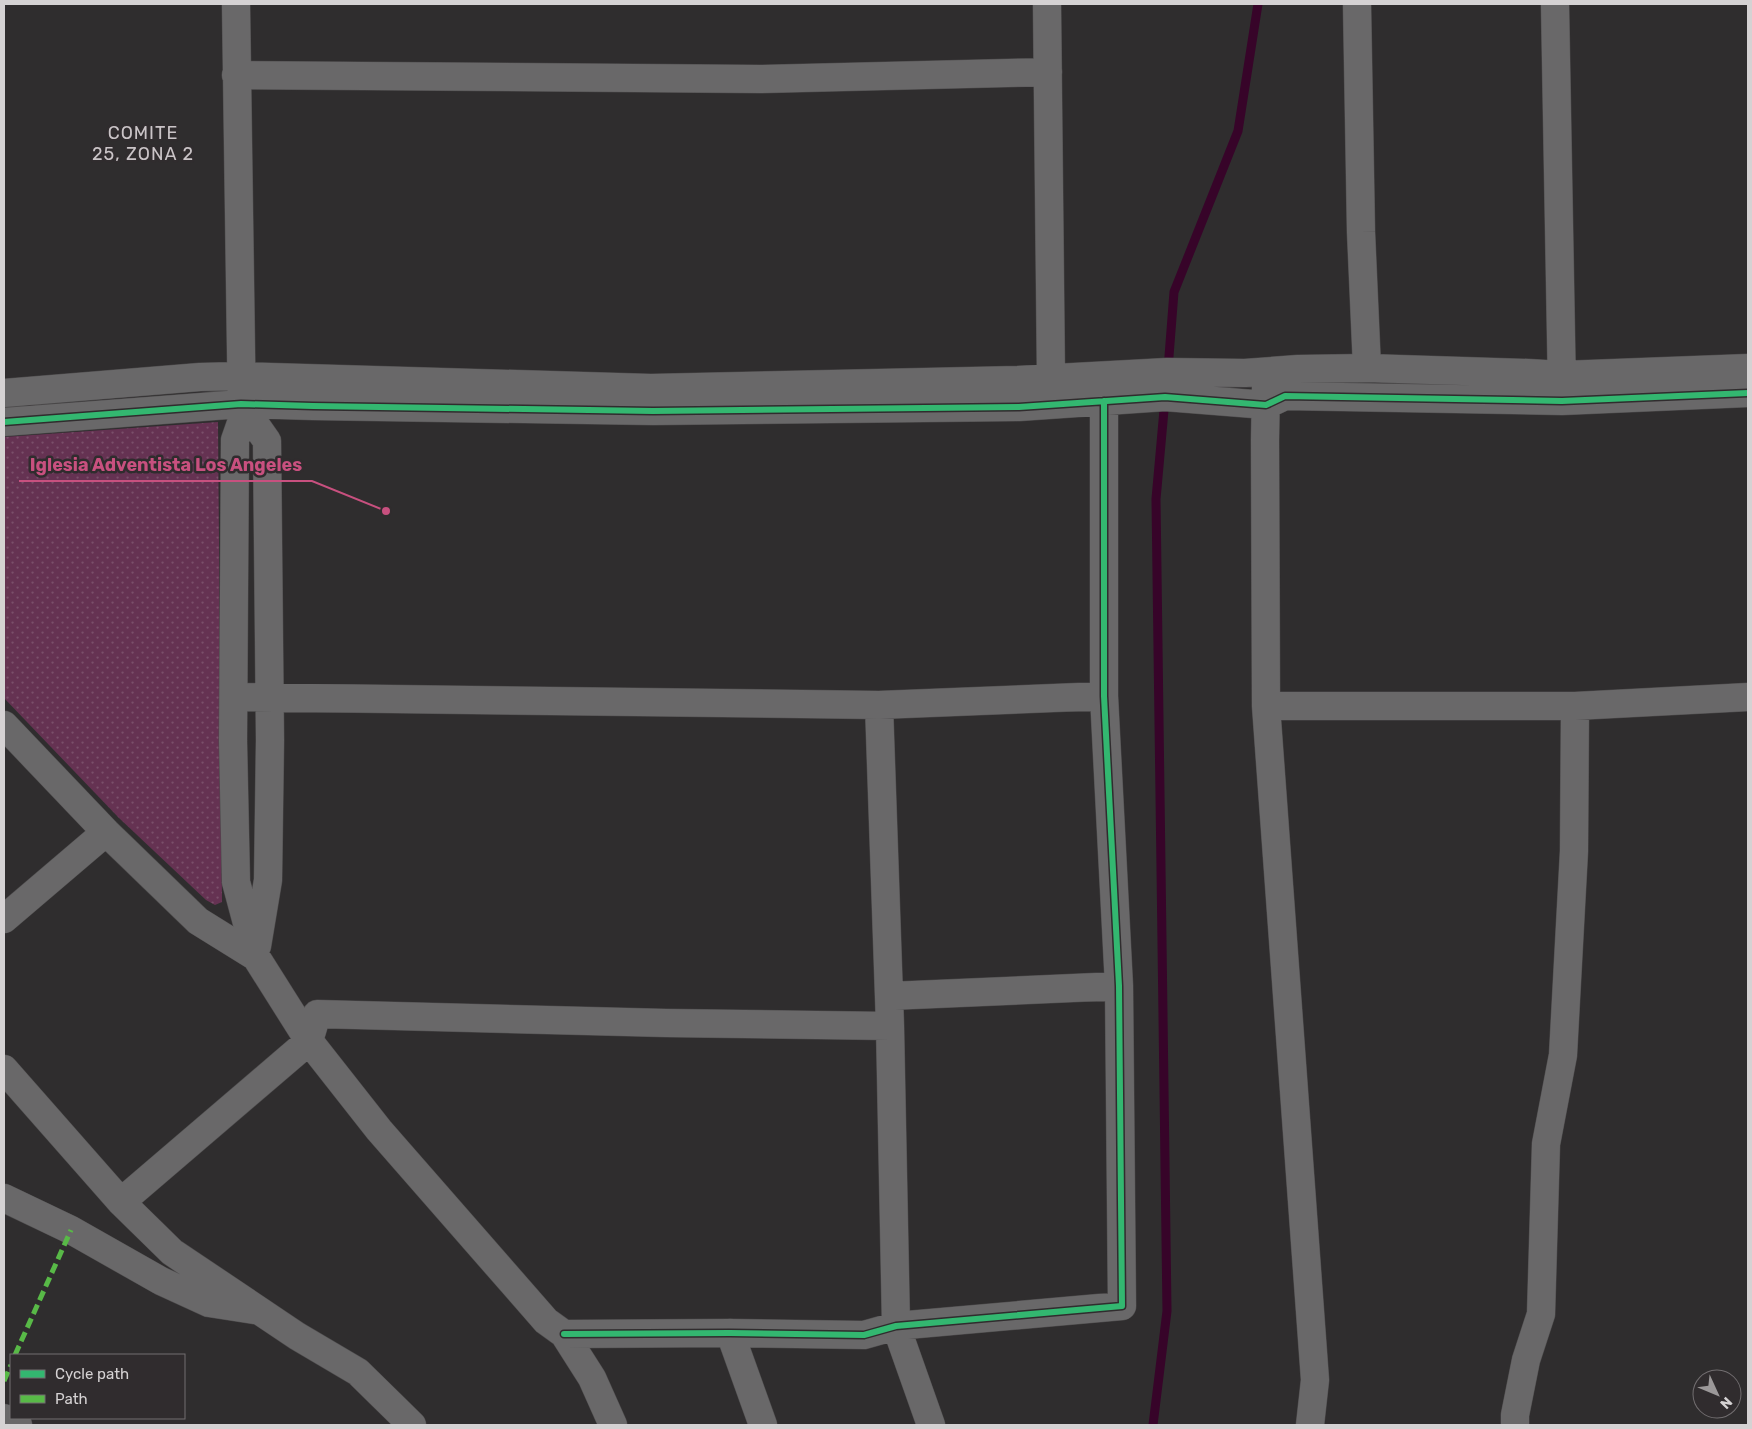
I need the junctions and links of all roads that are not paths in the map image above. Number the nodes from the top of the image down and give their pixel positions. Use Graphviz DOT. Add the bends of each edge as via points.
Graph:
graph roads {
  1 [pos="236,4"];
  2 [pos="1047,4"];
  3 [pos="1358,4"];
  4 [pos="1555,4"];
  5 [pos="1048,72"];
  6 [pos="236,75"];
  7 [pos="1367,368"];
  8 [pos="1748,368"];
  9 [pos="1266,372"];
  10 [pos="240,376"];
  11 [pos="1051,379"];
  12 [pos="1562,388"];
  13 [pos="4,393"];
  14 [pos="1748,393"];
  15 [pos="1104,401"];
  16 [pos="241,404"];
  17 [pos="1266,405"];
  18 [pos="4,422"];
  19 [pos="1104,696"];
  20 [pos="234,697"];
  21 [pos="1748,697"];
  22 [pos="269,698"];
  23 [pos="879,705"];
  24 [pos="1266,706"];
  25 [pos="1575,706"];
  26 [pos="4,725"];
  27 [pos="106,832"];
  28 [pos="4,919"];
  29 [pos="256,957"];
  30 [pos="1119,986"];
  31 [pos="889,996"];
  32 [pos="890,1026"];
  33 [pos="309,1041"];
  34 [pos="4,1069"];
  35 [pos="4,1198"];
  36 [pos="121,1202"];
  37 [pos="260,1311"];
  38 [pos="896,1326"];
  39 [pos="730,1333"];
  40 [pos="564,1334"];
  41 [pos="4,1418"];
  42 [pos="18,1425"];
  43 [pos="412,1425"];
  44 [pos="613,1425"];
  45 [pos="763,1425"];
  46 [pos="931,1425"];
  47 [pos="1310,1425"];
  48 [pos="1515,1425"];
  1 -- 6 [label="street"];
  2 -- 5 [label="street"];
  3 -- 7 [label="street" via="1361,232"];
  4 -- 12 [label="street"];
  5 -- 6 [label="street" via="760,79"];
  5 -- 11 [label="street"];
  6 -- 10 [label="street"];
  7 -- 9 [label="street"];
  7 -- 12 [label="street" via="1528,373"];
  8 -- 12 [label="street"];
  9 -- 11 [label="street" via="1168,372"];
  9 -- 17 [label="street"];
  10 -- 11 [label="street" via="651,388"];
  10 -- 13 [label="street"];
  10 -- 16 [label="street"];
  12 -- 14 [label="street"];
  12 -- 17 [label="street" via="1286,396"];
  15 -- 16 [label="street" via="1019,407 653,411"];
  15 -- 17 [label="street" via="1165,397"];
  15 -- 19 [label="street"];
  16 -- 18 [label="street"];
  16 -- 20 [label="street" via="242,420 235,440"];
  16 -- 22 [label="street" via="267,441"];
  17 -- 24 [label="street"];
  19 -- 23 [label="street"];
  19 -- 30 [label="street"];
  20 -- 22 [label="street"];
  20 -- 29 [label="street" via="236,882"];
  21 -- 25 [label="street"];
  22 -- 23 [label="street"];
  22 -- 29 [label="street" via="268,880"];
  23 -- 31 [label="street"];
  24 -- 25 [label="street"];
  24 -- 47 [label="street" via="1315,1380"];
  25 -- 48 [label="street" via="1574,852 1563,1055 1546,1144 1541,1314 1526,1360"];
  26 -- 27 [label="street"];
  27 -- 28 [label="street"];
  27 -- 29 [label="street" via="198,921"];
  29 -- 33 [label="street"];
  30 -- 31 [label="street"];
  30 -- 38 [label="street" via="1122,1306"];
  31 -- 32 [label="street"];
  32 -- 33 [label="street" via="317,1014"];
  32 -- 38 [label="street"];
  33 -- 36 [label="street"];
  33 -- 40 [label="street" via="385,1138 546,1322"];
  34 -- 36 [label="street"];
  35 -- 37 [label="street" via="209,1303"];
  36 -- 37 [label="street" via="172,1252"];
  37 -- 43 [label="street" via="358,1372"];
  38 -- 39 [label="street" via="864,1335"];
  38 -- 46 [label="street"];
  39 -- 40 [label="street"];
  39 -- 45 [label="street"];
  40 -- 44 [label="street" via="592,1378"];
  41 -- 42 [label="street"];
}
